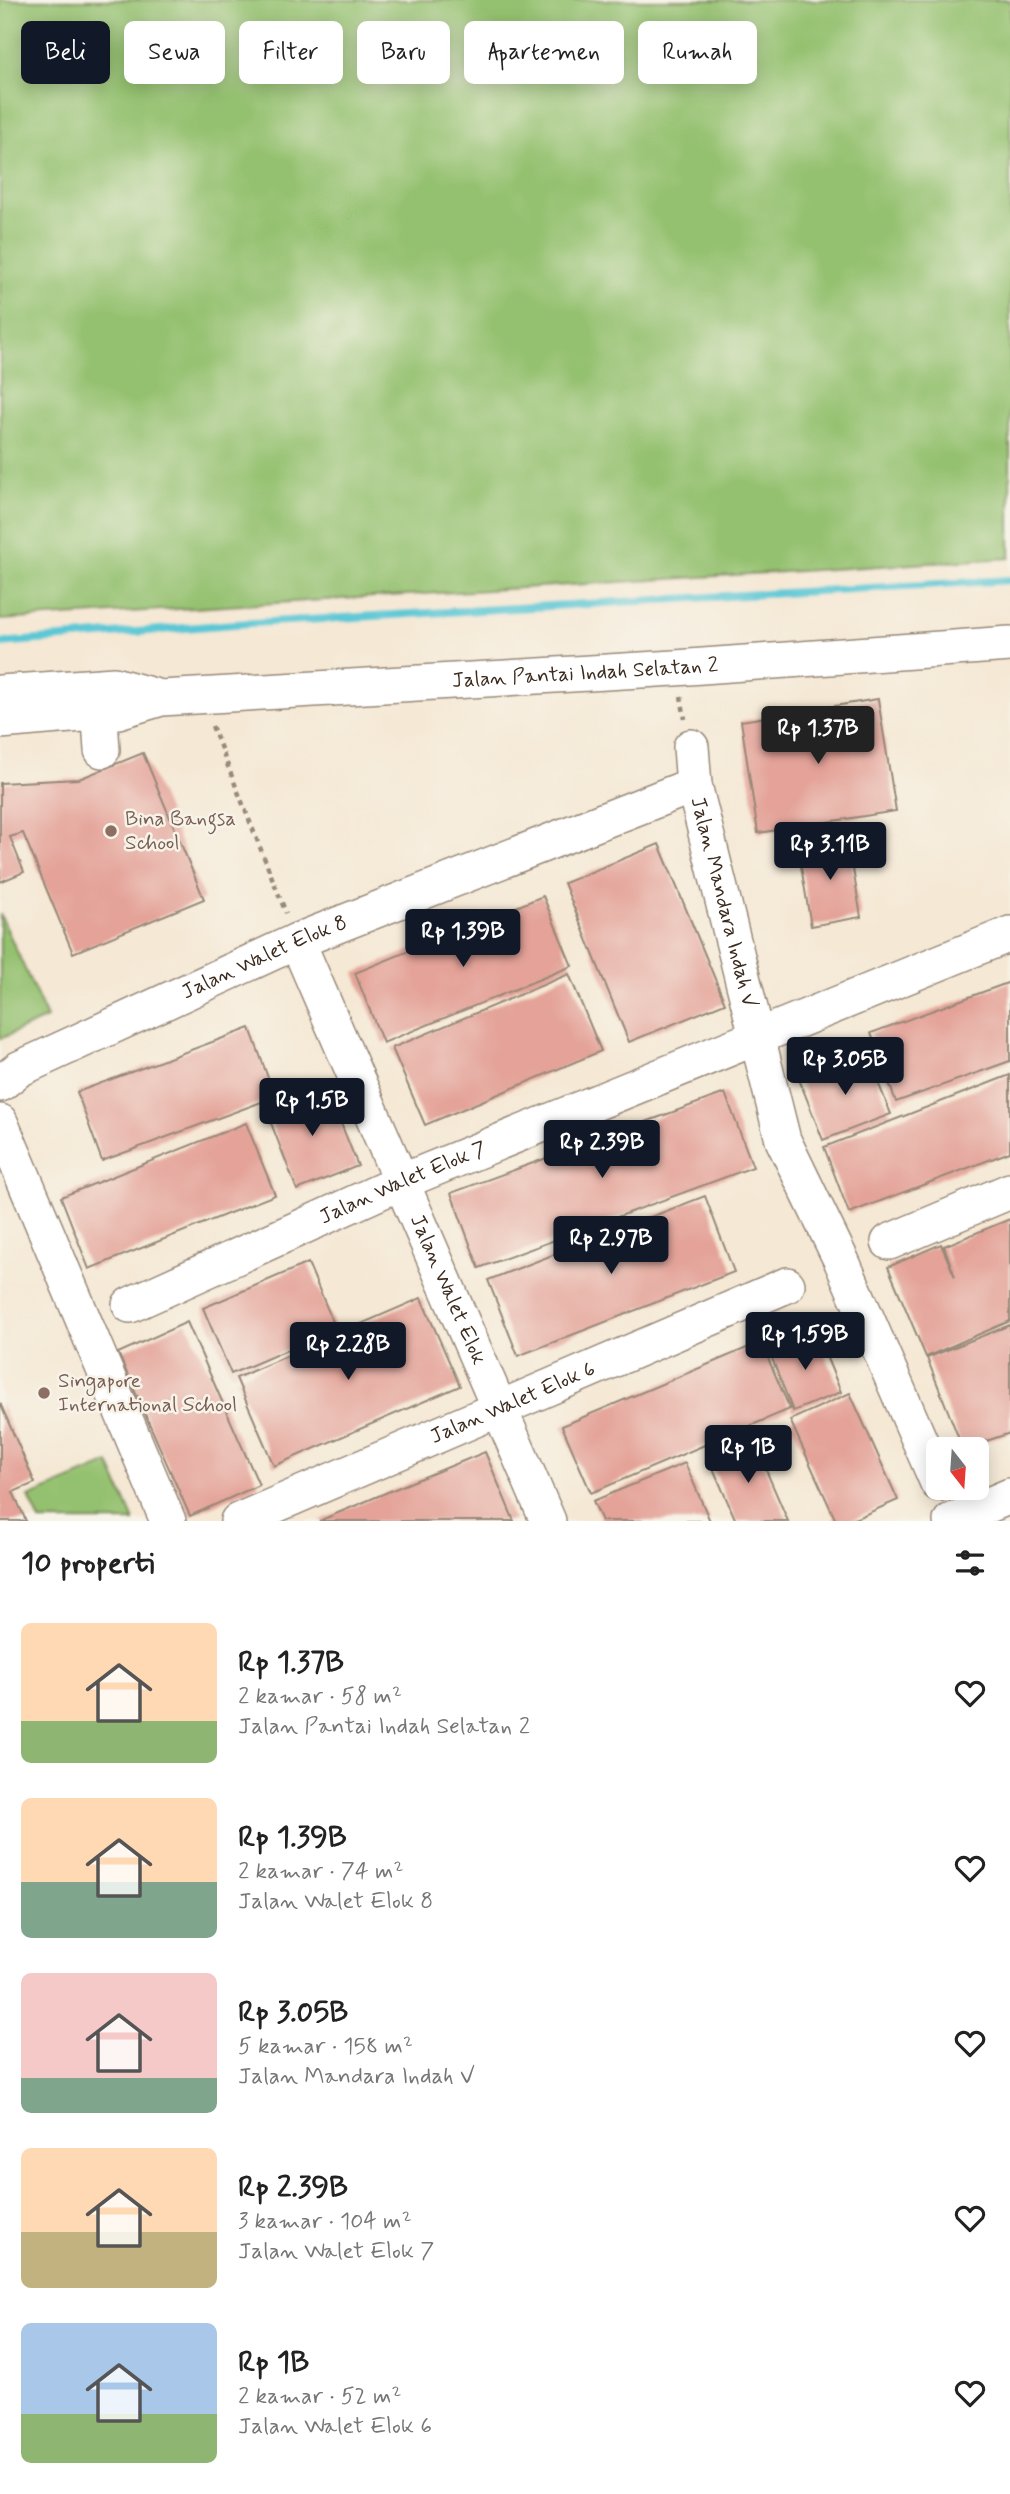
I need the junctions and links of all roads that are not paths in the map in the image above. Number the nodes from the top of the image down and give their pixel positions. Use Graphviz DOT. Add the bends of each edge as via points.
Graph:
graph roads {
  1 [pos="1010,644"];
  2 [pos="0,693"];
  3 [pos="99,699"];
  4 [pos="0,721"];
  5 [pos="691,747"];
  6 [pos="102,750"];
  7 [pos="694,785"];
  8 [pos="1010,934"];
  9 [pos="298,941"];
  10 [pos="757,1038"];
  11 [pos="0,1084"];
  12 [pos="0,1122"];
  13 [pos="401,1182"];
  14 [pos="1010,1191"];
  15 [pos="889,1242"];
  16 [pos="787,1285"];
  17 [pos="130,1305"];
  18 [pos="498,1410"];
  19 [pos="926,1455"];
  20 [pos="1010,1496"];
  21 [pos="945,1500"];
  22 [pos="168,1521"];
  23 [pos="238,1521"];
  24 [pos="548,1521"];
  25 [pos="953,1521"];
  1 -- 3 [label="street, Jalan Pantai Indah Selatan 2" via="161,698 118,711"];
  2 -- 3 [label="street, Jalan Pantai Indah Selatan 2"];
  3 -- 4 [label="street, Jalan Pantai Indah Selatan 2"];
  3 -- 6 [label="street"];
  5 -- 7 [label="street, Jalan Mandara Indah V"];
  7 -- 9 [label="street, Jalan Walet Elok 8"];
  7 -- 10 [label="street, Jalan Mandara Indah V"];
  8 -- 10 [label="street, Jalan Walet Elok 7"];
  9 -- 11 [label="street, Jalan Walet Elok 8" via="19,1069"];
  9 -- 13 [label="street, Jalan Walet Elok"];
  10 -- 13 [label="street, Jalan Walet Elok 7"];
  10 -- 19 [label="street, Jalan Mandara Indah V" via="783,1140"];
  12 -- 22 [label="street"];
  13 -- 17 [label="street, Jalan Walet Elok 7"];
  13 -- 18 [label="street, Jalan Walet Elok"];
  14 -- 15 [label="street"];
  16 -- 18 [label="street, Jalan Walet Elok 6"];
  18 -- 23 [label="street, Jalan Walet Elok 6"];
  18 -- 24 [label="street, Jalan Walet Elok"];
  20 -- 25 [label="street"];
  21 -- 25 [label="street, Jalan Mandara Indah V"];
}
